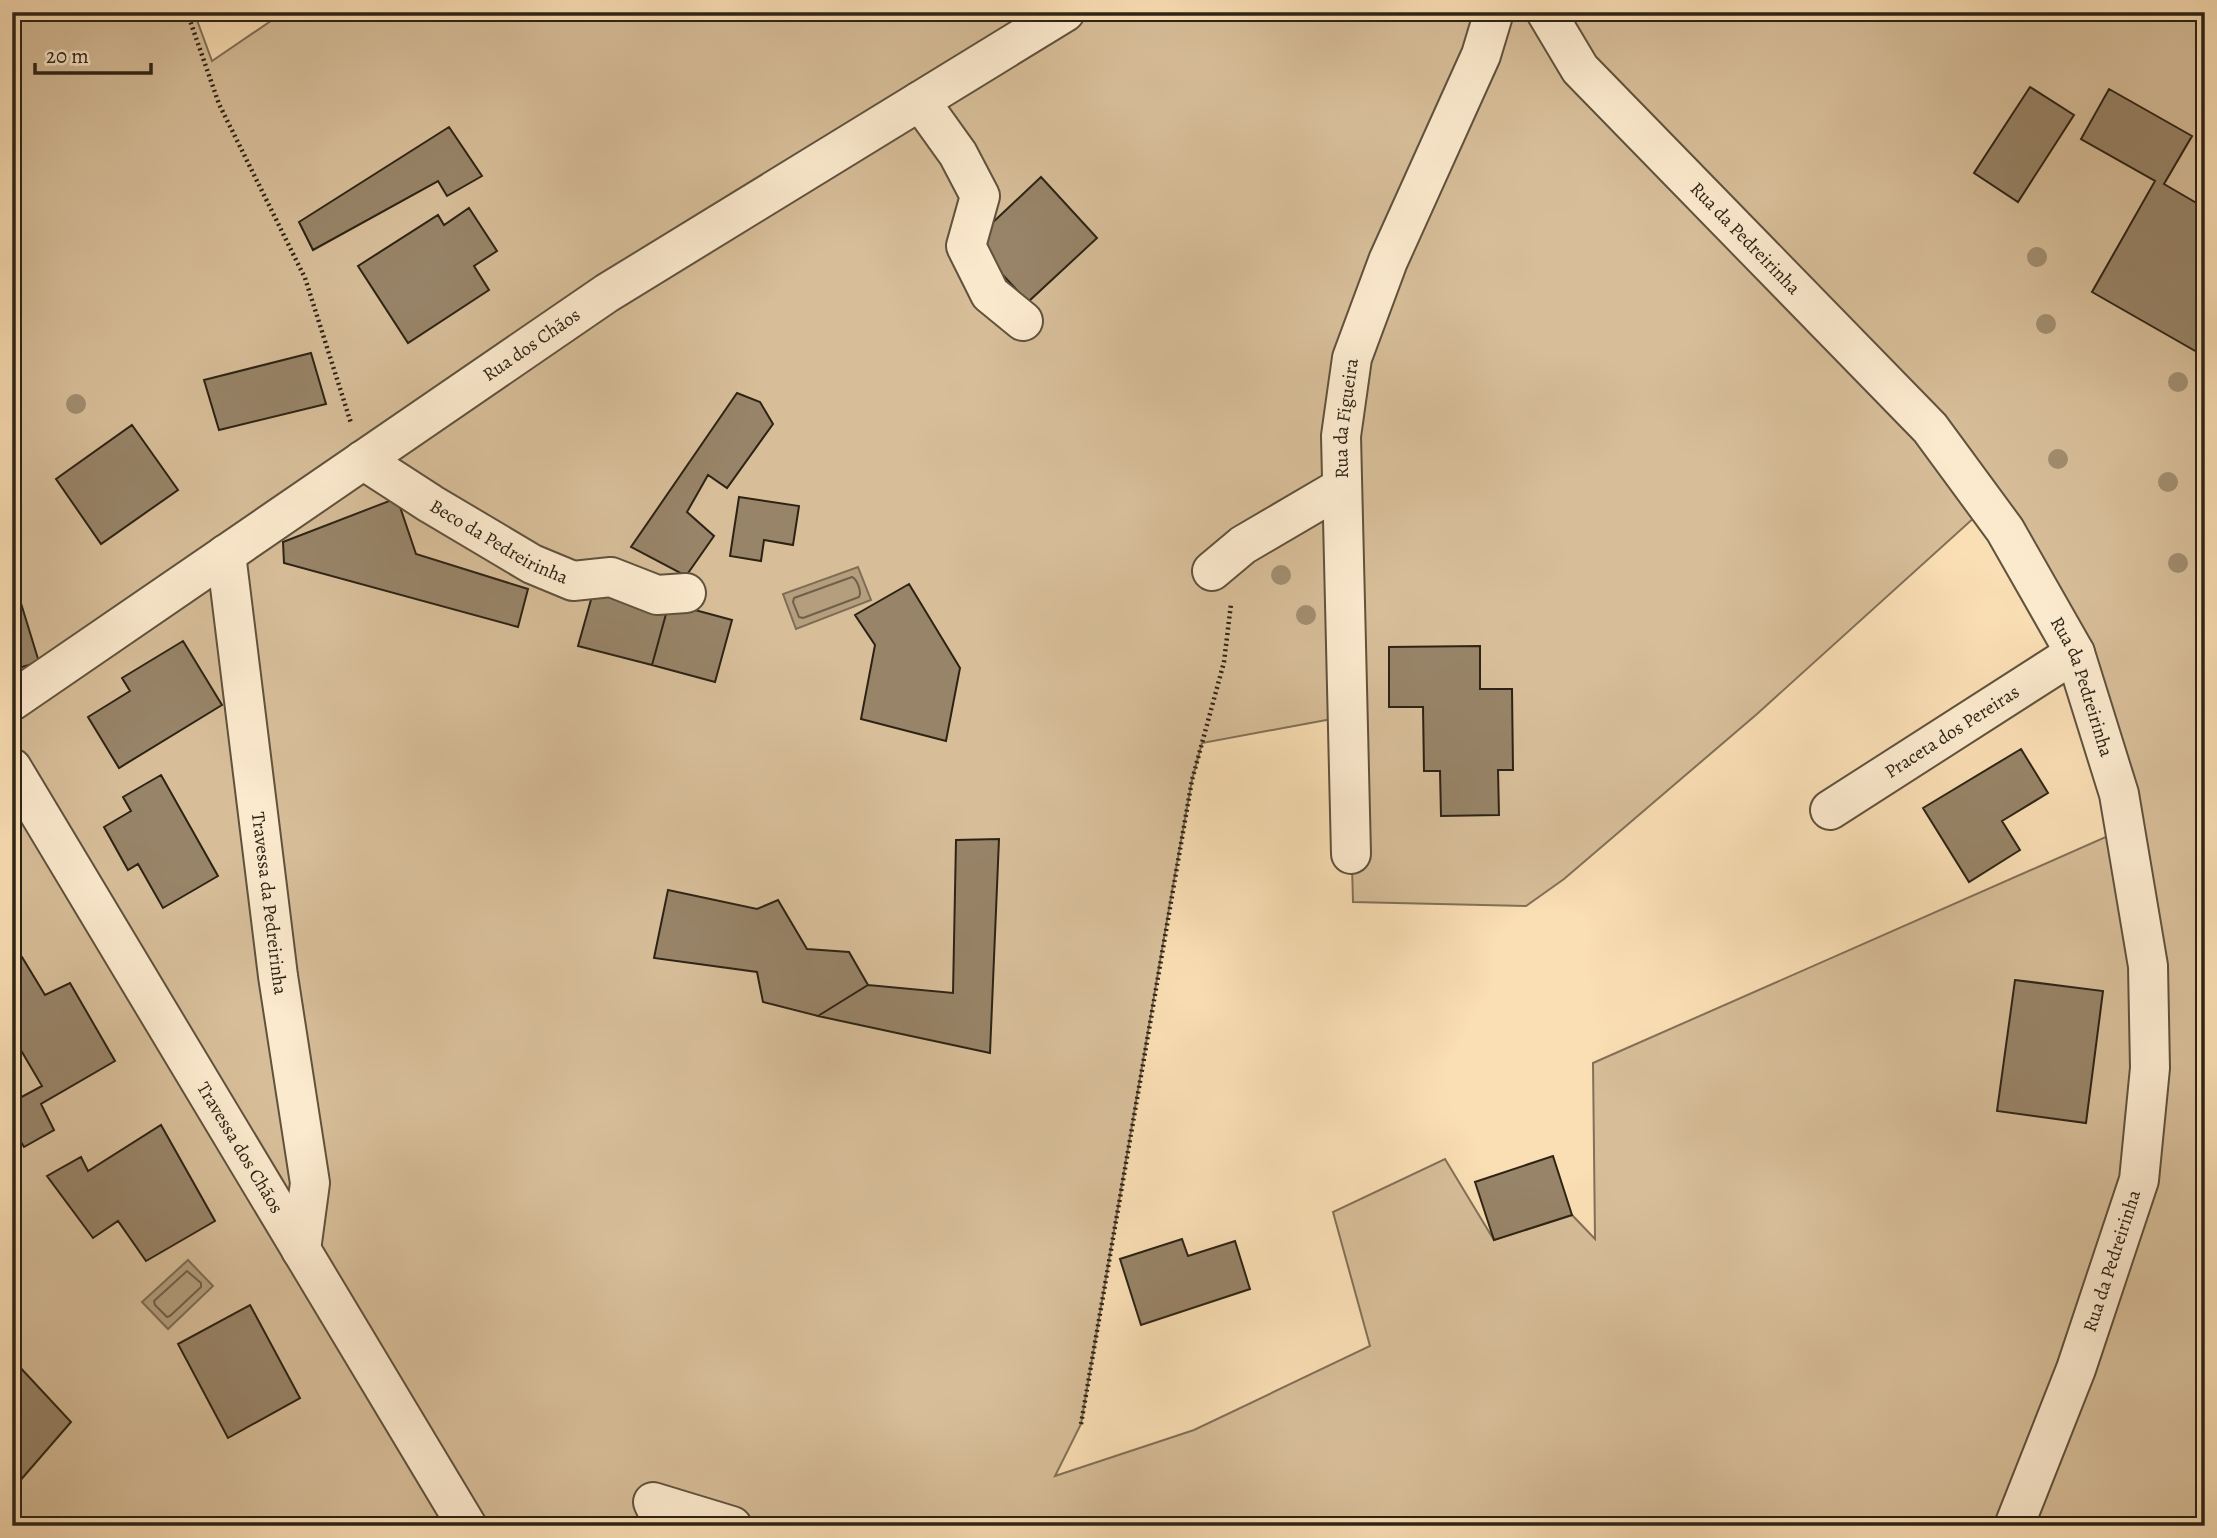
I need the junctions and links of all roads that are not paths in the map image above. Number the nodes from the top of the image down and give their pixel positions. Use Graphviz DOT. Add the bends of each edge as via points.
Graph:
graph roads {
  1 [pos="1065,12"];
  2 [pos="1494,12"];
  3 [pos="1546,12"];
  4 [pos="920,101"];
  5 [pos="1023,321"];
  6 [pos="363,460"];
  7 [pos="1342,487"];
  8 [pos="226,554"];
  9 [pos="1212,571"];
  10 [pos="686,593"];
  11 [pos="2075,653"];
  12 [pos="12,701"];
  13 [pos="12,768"];
  14 [pos="1830,810"];
  15 [pos="1351,854"];
  16 [pos="301,1250"];
  17 [pos="467,1526"];
  18 [pos="664,1526"];
  19 [pos="732,1526"];
  20 [pos="2014,1526"];
  1 -- 4 [label="street, Rua dos Chãos"];
  2 -- 7 [label="street, Rua da Figueira" via="1480,55 1388,261 1352,358 1341,436"];
  3 -- 11 [label="street, Rua da Pedreirinha" via="1580,69 1930,428 2005,530"];
  4 -- 5 [label="street" via="958,154 980,196 966,246 990,294"];
  4 -- 6 [label="street, Rua dos Chãos" via="607,293"];
  6 -- 8 [label="street, Rua dos Chãos"];
  6 -- 10 [label="street, Beco da Pedreirinha" via="532,564 573,581 611,577 657,595"];
  7 -- 9 [label="street" via="1243,545"];
  7 -- 15 [label="street, Rua da Figueira"];
  8 -- 12 [label="street, Rua dos Chãos"];
  8 -- 16 [label="street, Travessa da Pedreirinha" via="278,976 310,1183"];
  11 -- 14 [label="street, Praceta dos Pereiras"];
  11 -- 20 [label="street, Rua da Pedreirinha" via="2119,794 2148,966 2150,1068 2139,1180 2076,1369"];
  13 -- 16 [label="street, Travessa dos Chãos"];
  16 -- 17 [label="street, Travessa dos Chãos"];
  18 -- 19 [label="street" via="653,1502"];
}
